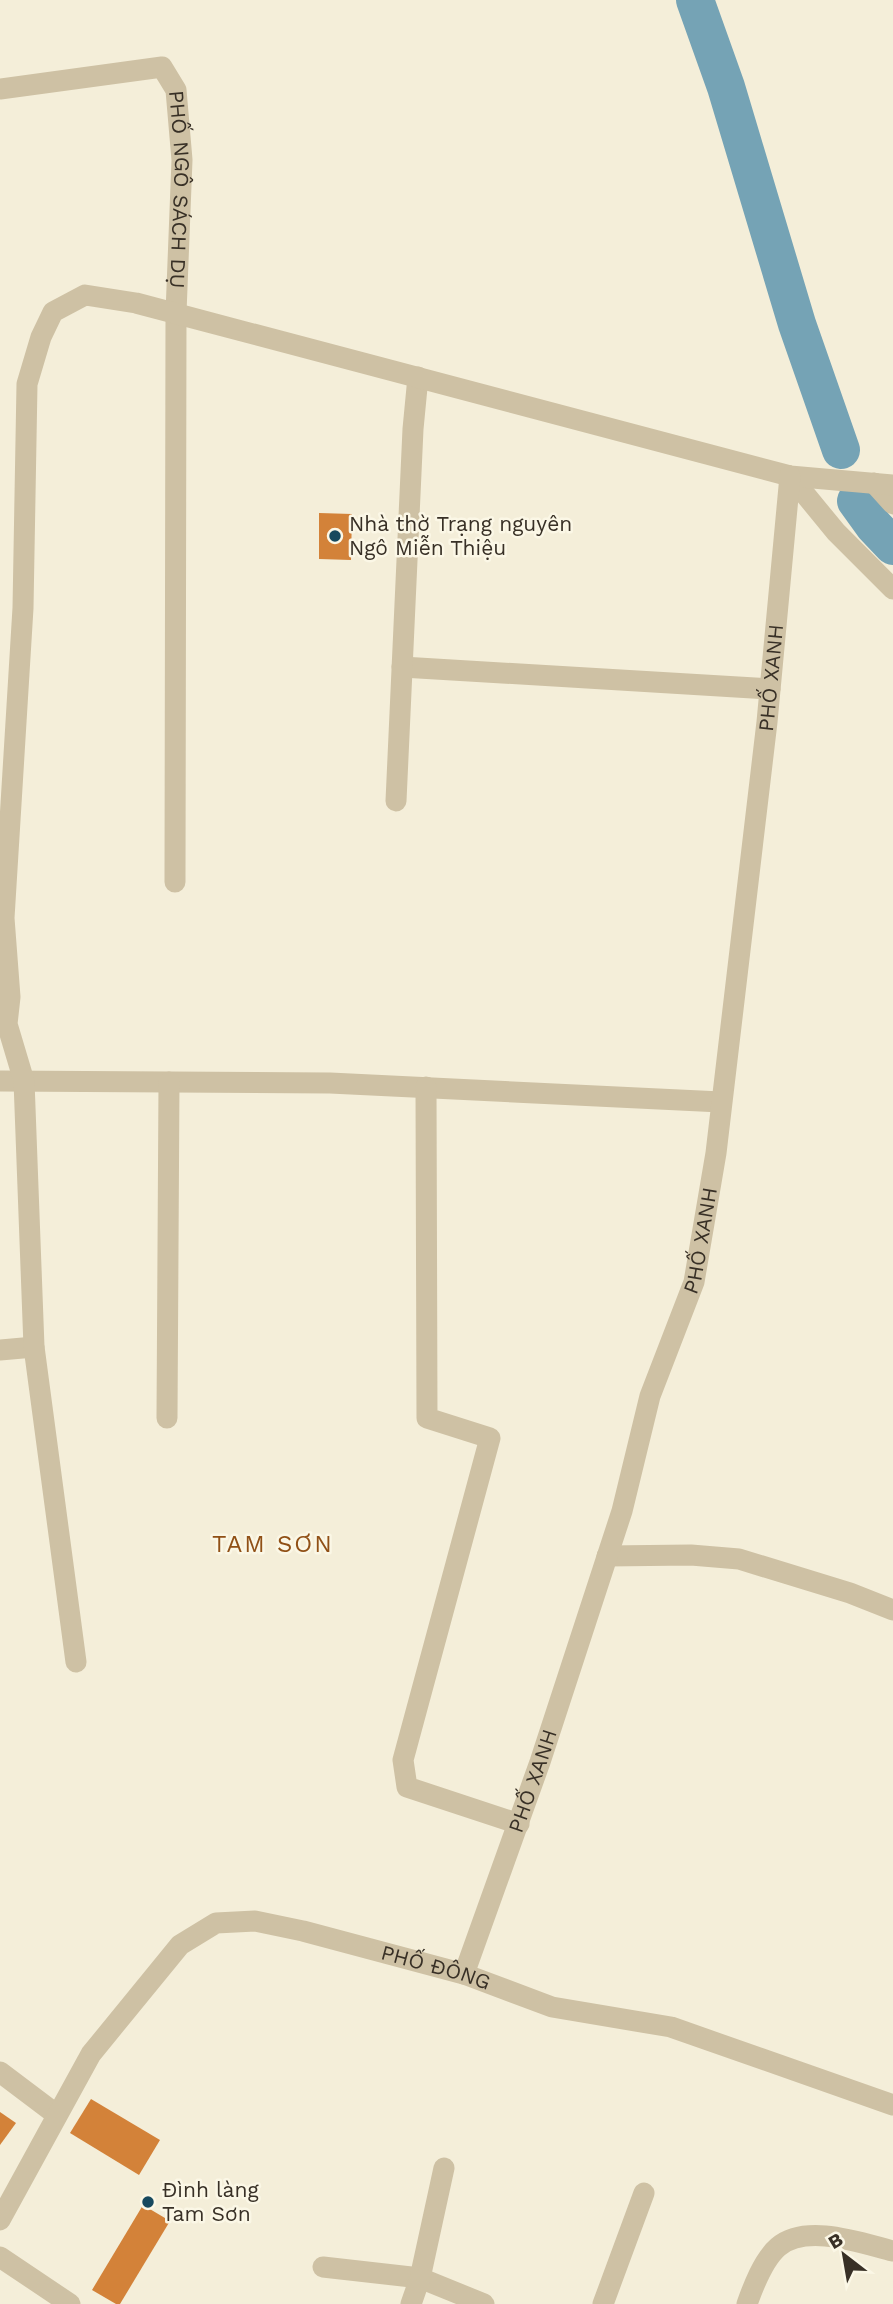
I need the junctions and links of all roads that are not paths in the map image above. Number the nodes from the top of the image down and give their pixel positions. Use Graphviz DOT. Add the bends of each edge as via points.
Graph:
graph roads {
  1 [pos="0,89"];
  2 [pos="176,313"];
  3 [pos="418,377"];
  4 [pos="790,476"];
  5 [pos="884,484"];
  6 [pos="893,505"];
  7 [pos="893,589"];
  8 [pos="402,667"];
  9 [pos="770,689"];
  10 [pos="8,726"];
  11 [pos="396,801"];
  12 [pos="175,881"];
  13 [pos="0,1081"];
  14 [pos="24,1081"];
  15 [pos="169,1082"];
  16 [pos="426,1087"];
  17 [pos="721,1102"];
  18 [pos="34,1347"];
  19 [pos="0,1350"];
  20 [pos="167,1418"];
  21 [pos="607,1556"];
  22 [pos="893,1610"];
  23 [pos="76,1662"];
  24 [pos="519,1824"];
  25 [pos="464,1974"];
  26 [pos="0,2071"];
  27 [pos="893,2105"];
  28 [pos="57,2115"];
  29 [pos="444,2168"];
  30 [pos="644,2193"];
  31 [pos="0,2220"];
  32 [pos="893,2251"];
  33 [pos="0,2257"];
  34 [pos="323,2267"];
  35 [pos="420,2278"];
  36 [pos="71,2304"];
  37 [pos="411,2304"];
  38 [pos="484,2304"];
  39 [pos="603,2304"];
  40 [pos="747,2304"];
  1 -- 2 [label="street, PHỐ NGÔ SÁCH DỤ" via="162,67 176,90 183,160"];
  2 -- 3 [label="street"];
  2 -- 10 [label="street" via="85,295 53,312 41,337 27,384 23,608"];
  2 -- 12 [label="street"];
  3 -- 4 [label="street"];
  3 -- 8 [label="street"];
  4 -- 5 [label="street"];
  4 -- 7 [label="street" via="836,532"];
  4 -- 9 [label="street, PHỐ XANH"];
  5 -- 6 [label="street"];
  8 -- 9 [label="street"];
  8 -- 11 [label="street"];
  9 -- 17 [label="street, PHỐ XANH"];
  10 -- 14 [label="street" via="7,1024"];
  13 -- 14 [label="street"];
  14 -- 15 [label="street"];
  14 -- 18 [label="street"];
  15 -- 16 [label="street"];
  15 -- 20 [label="street"];
  16 -- 17 [label="street"];
  16 -- 24 [label="street" via="427,1418 490,1438 403,1760 408,1787"];
  17 -- 21 [label="street, PHỐ XANH" via="694,1282 650,1396"];
  18 -- 19 [label="street"];
  18 -- 23 [label="street"];
  21 -- 22 [label="street" via="738,1559"];
  21 -- 24 [label="street, PHỐ XANH"];
  24 -- 25 [label="street, PHỐ XANH"];
  25 -- 27 [label="street, PHỐ ĐÔNG" via="552,2007 671,2026"];
  25 -- 28 [label="street, PHỐ ĐÔNG" via="255,1921 216,1923 180,1945 90,2054"];
  26 -- 28 [label="street"];
  28 -- 31 [label="street, PHỐ ĐÔNG"];
  29 -- 35 [label="street"];
  30 -- 39 [label="street"];
  32 -- 40 [label="street" via="810,2234 778,2247"];
  33 -- 36 [label="street"];
  34 -- 35 [label="street"];
  35 -- 37 [label="street"];
  35 -- 38 [label="street"];
}
